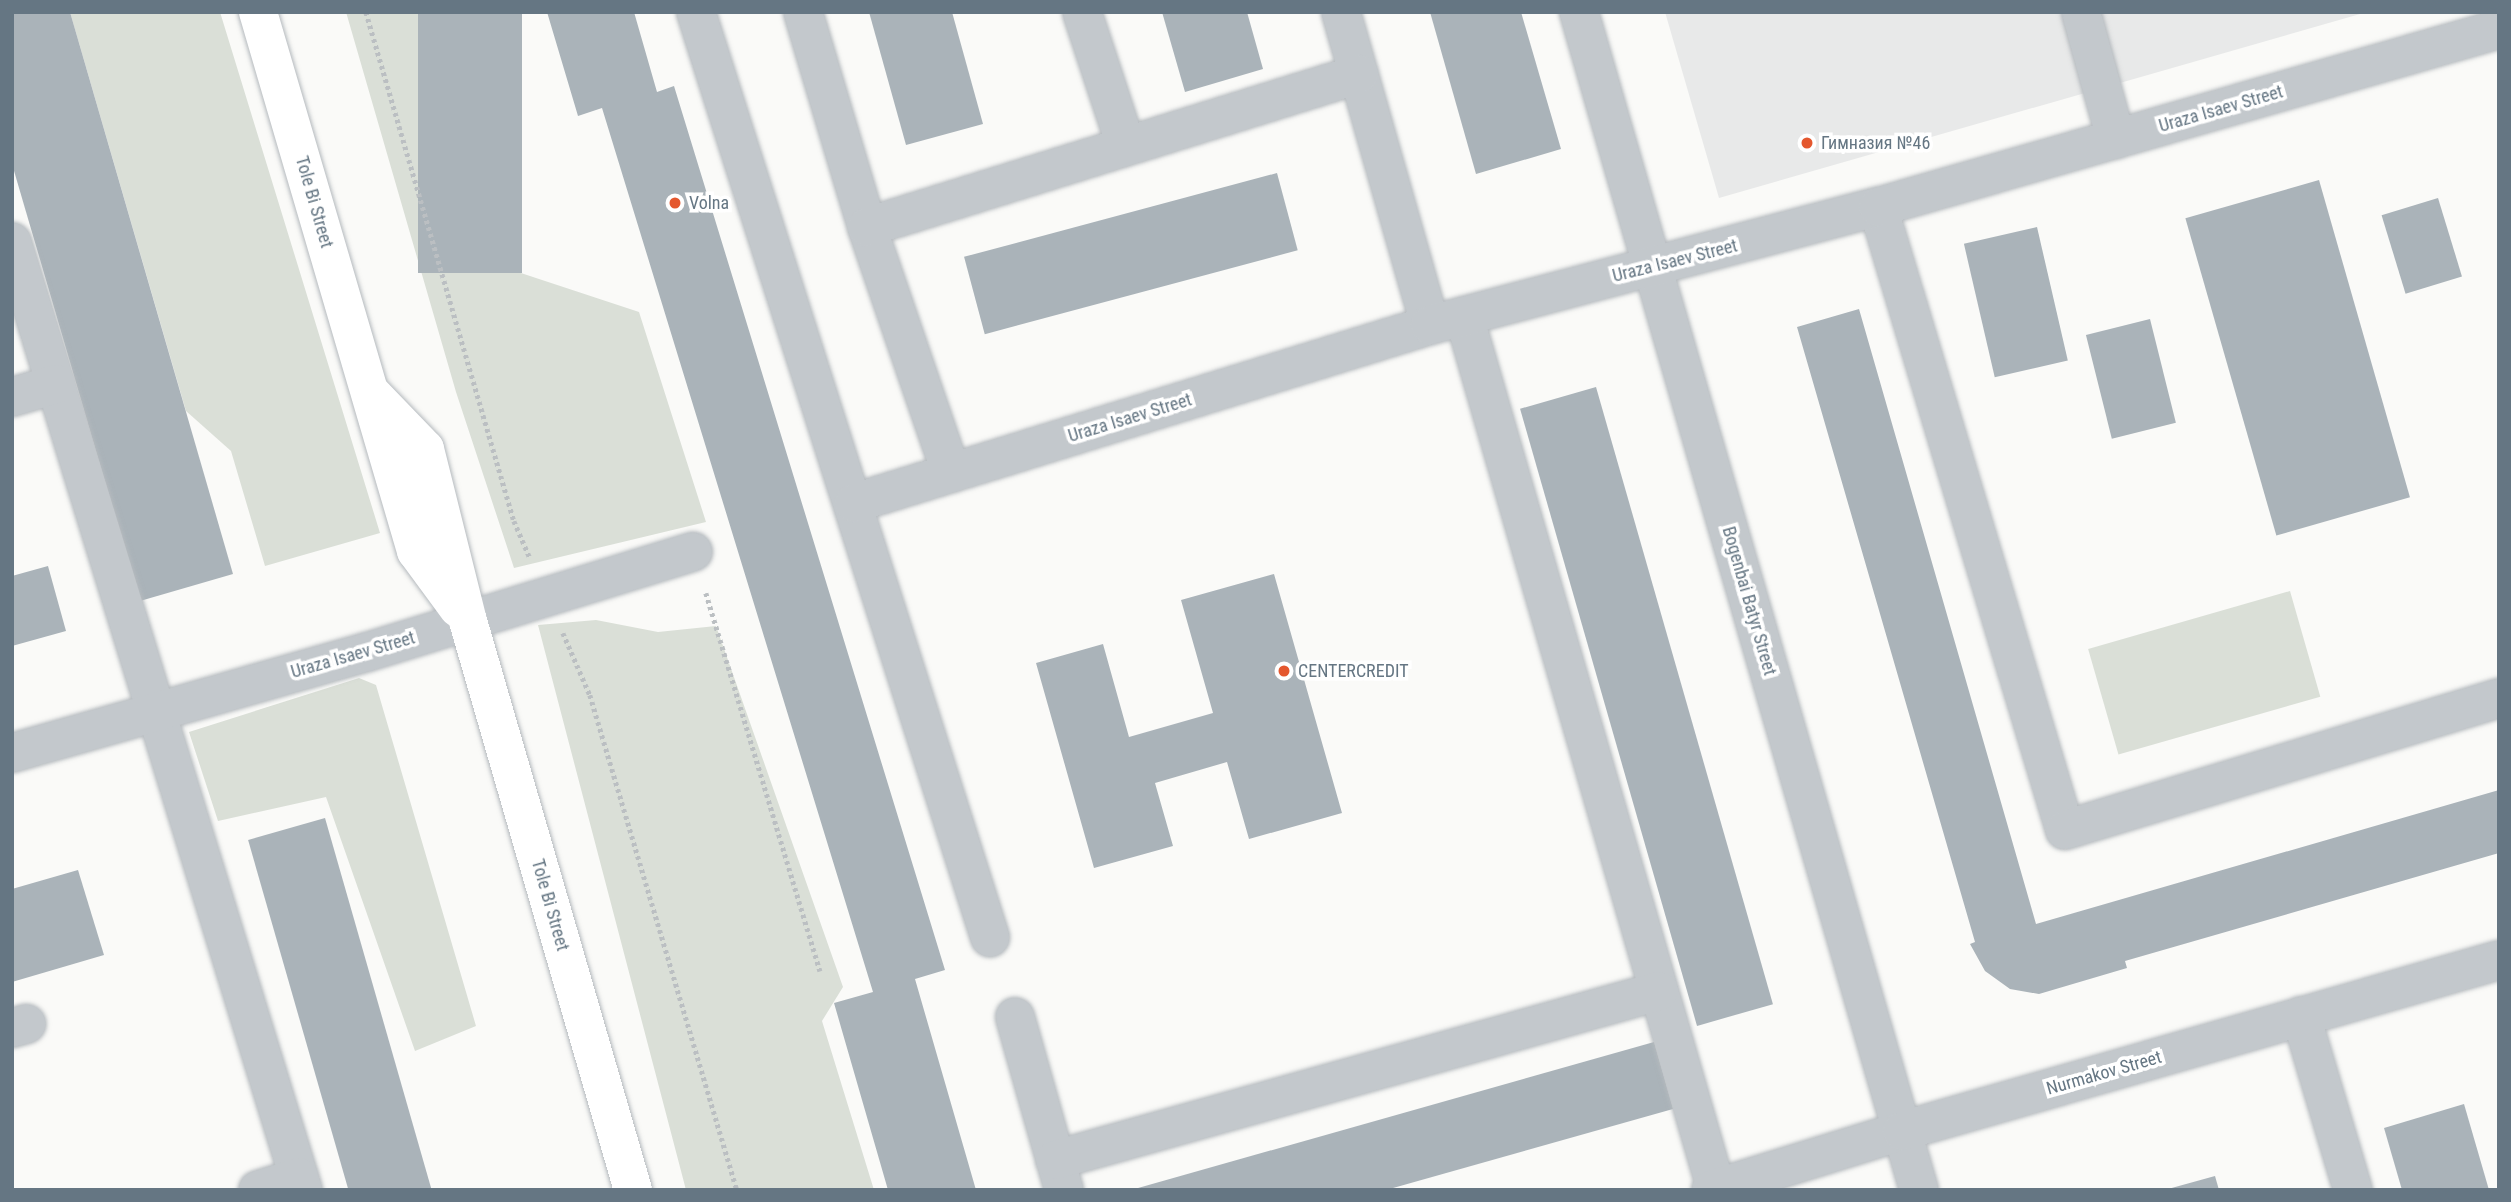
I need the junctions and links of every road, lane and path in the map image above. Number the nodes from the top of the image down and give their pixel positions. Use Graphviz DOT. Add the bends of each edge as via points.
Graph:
graph roads {
  1 [pos="258,12"];
  2 [pos="366,12"];
  3 [pos="696,12"];
  4 [pos="803,12"];
  5 [pos="1082,12"];
  6 [pos="1341,12"];
  7 [pos="1578,12"];
  8 [pos="2081,12"];
  9 [pos="2499,29"];
  10 [pos="1359,74"];
  11 [pos="2116,139"];
  12 [pos="1126,146"];
  13 [pos="1878,207"];
  14 [pos="867,227"];
  15 [pos="12,242"];
  16 [pos="1652,267"];
  17 [pos="1447,320"];
  18 [pos="56,384"];
  19 [pos="12,397"];
  20 [pos="951,473"];
  21 [pos="854,503"];
  22 [pos="693,552"];
  23 [pos="547,597"];
  24 [pos="468,621"];
  25 [pos="2499,698"];
  26 [pos="158,711"];
  27 [pos="12,753"];
  28 [pos="990,937"];
  29 [pos="2499,960"];
  30 [pos="820,971"];
  31 [pos="1659,991"];
  32 [pos="2301,1016"];
  33 [pos="1015,1017"];
  34 [pos="1902,1131"];
  35 [pos="1059,1175"];
  36 [pos="301,1184"];
  37 [pos="1714,1189"];
  38 [pos="258,1190"];
  39 [pos="632,1190"];
  40 [pos="737,1190"];
  41 [pos="1919,1190"];
  42 [pos="2353,1190"];
  1 -- 24 [label="main road, Tole Bi Street" via="370,392 425,449"];
  2 -- 23 [label="path" via="514,521"];
  3 -- 21 [label="street"];
  4 -- 14 [label="street"];
  5 -- 12 [label="street"];
  6 -- 10 [label="street"];
  7 -- 16 [label="street, Bogenbai Batyr Street"];
  8 -- 11 [label="street"];
  9 -- 11 [label="street, Uraza Isaev Street"];
  10 -- 12 [label="street"];
  10 -- 17 [label="street"];
  11 -- 13 [label="street, Uraza Isaev Street"];
  12 -- 14 [label="street"];
  13 -- 16 [label="street, Uraza Isaev Street"];
  13 -- 25 [label="street" via="2065,830"];
  14 -- 20 [label="street"];
  15 -- 18 [label="street"];
  16 -- 17 [label="street, Uraza Isaev Street"];
  16 -- 34 [label="street, Bogenbai Batyr Street"];
  17 -- 20 [label="street, Uraza Isaev Street"];
  17 -- 31 [label="street"];
  18 -- 19 [label="street"];
  18 -- 26 [label="street"];
  20 -- 21 [label="street, Uraza Isaev Street"];
  21 -- 28 [label="street"];
  22 -- 23 [label="street, Uraza Isaev Street"];
  22 -- 30 [label="path"];
  23 -- 24 [label="street, Uraza Isaev Street"];
  23 -- 40 [label="path" via="590,695"];
  24 -- 26 [label="street, Uraza Isaev Street"];
  24 -- 39 [label="main road, Tole Bi Street"];
  26 -- 27 [label="street, Uraza Isaev Street"];
  26 -- 36 [label="street"];
  29 -- 32 [label="street, Nurmakov Street"];
  31 -- 35 [label="street"];
  31 -- 37 [label="street"];
  32 -- 34 [label="street, Nurmakov Street"];
  32 -- 42 [label="street"];
  33 -- 35 [label="street"];
  34 -- 37 [label="street, Nurmakov Street"];
  34 -- 41 [label="street, Bogenbai Batyr Street"];
  36 -- 38 [label="street"];
}
